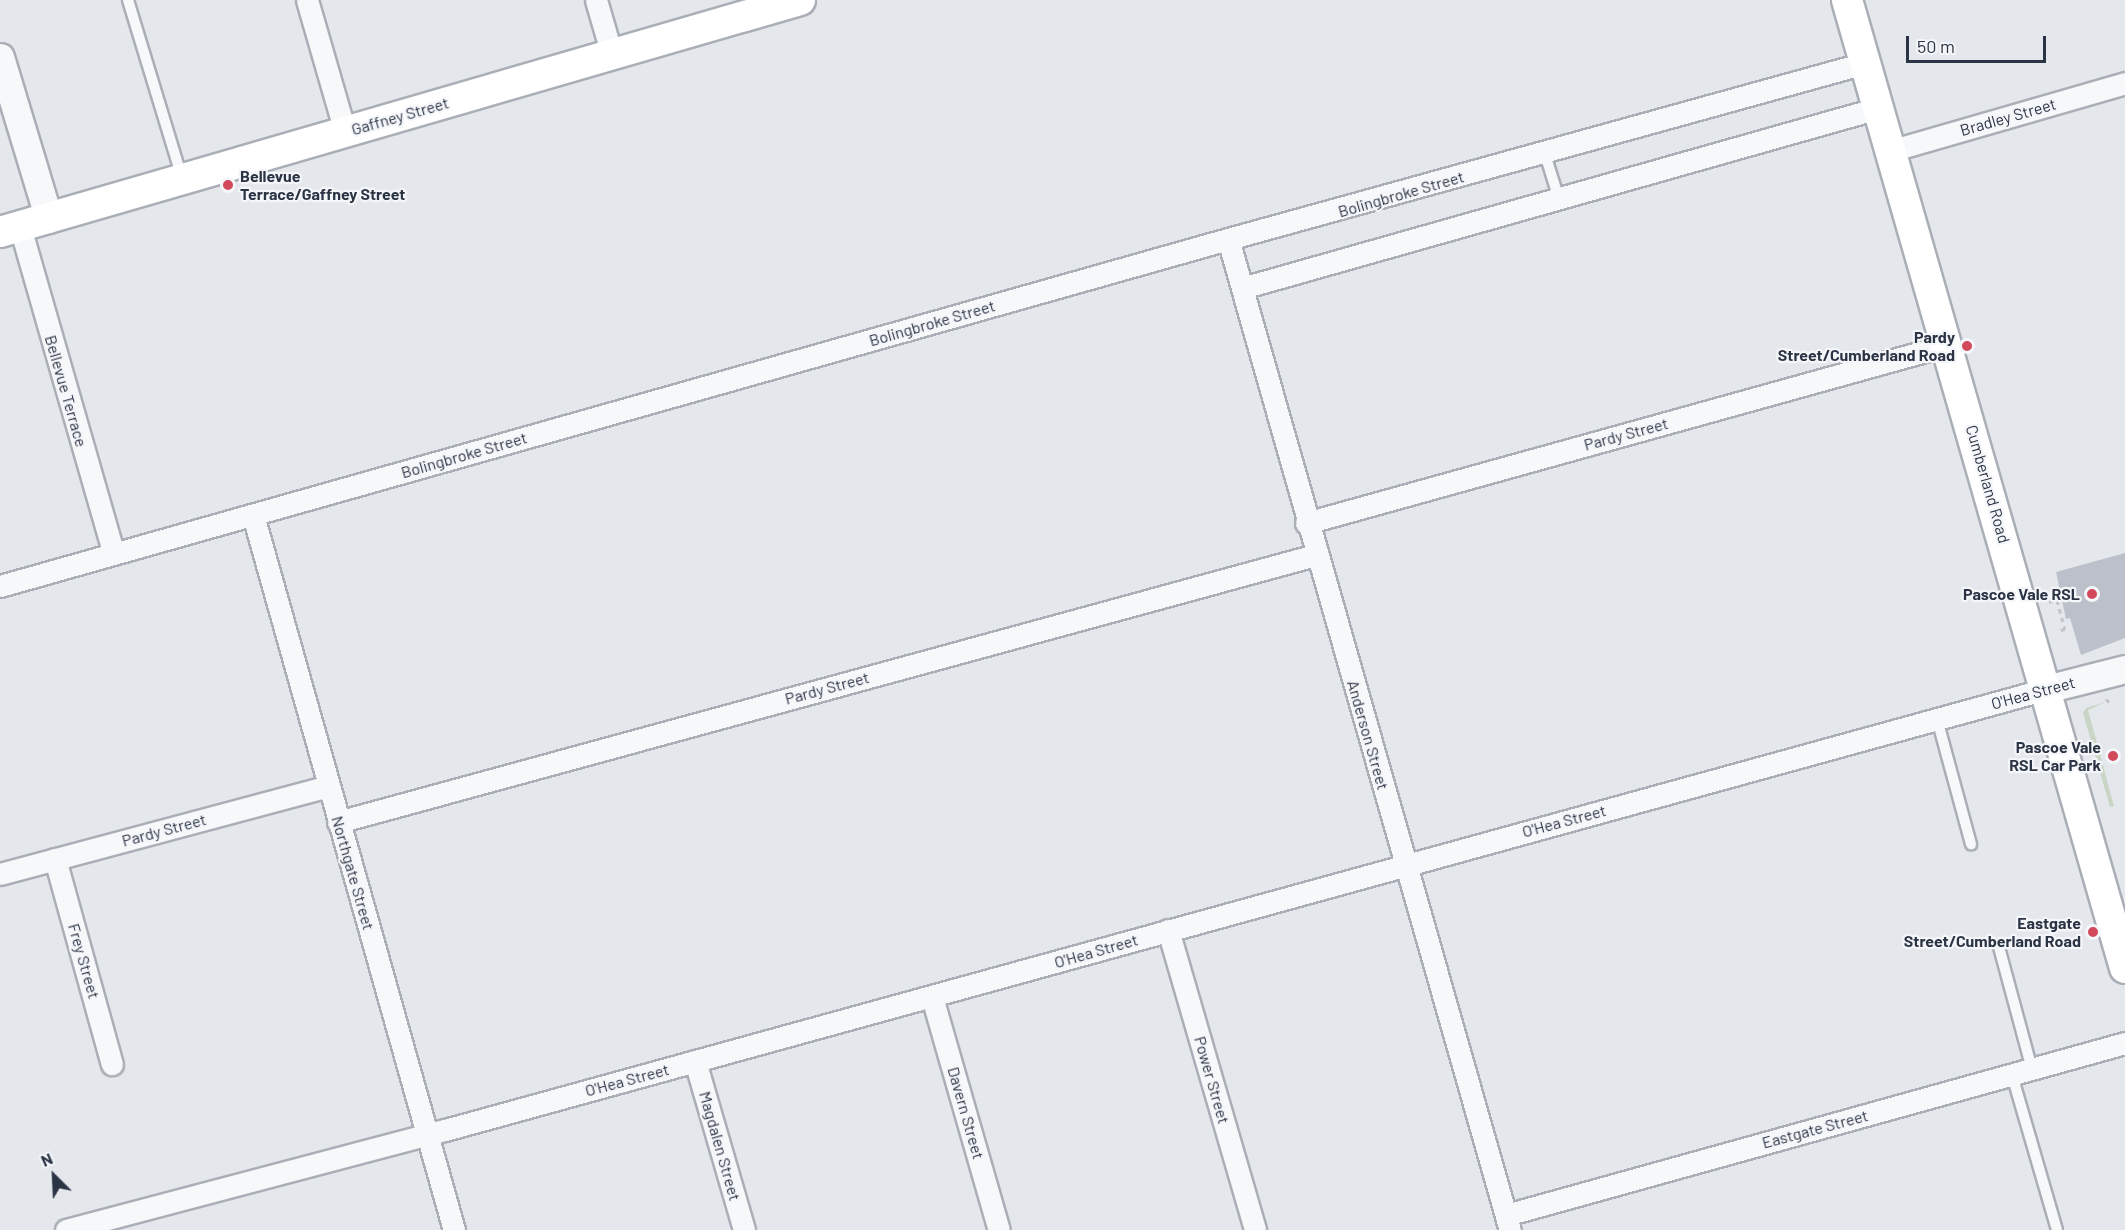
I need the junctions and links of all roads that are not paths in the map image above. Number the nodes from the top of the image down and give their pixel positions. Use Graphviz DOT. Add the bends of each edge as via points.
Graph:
graph roads {
  1 [pos="128,0"];
  2 [pos="307,0"];
  3 [pos="596,0"];
  4 [pos="800,0"];
  5 [pos="1847,0"];
  6 [pos="612,55"];
  7 [pos="0,57"];
  8 [pos="1865,63"];
  9 [pos="2125,83"];
  10 [pos="1878,108"];
  11 [pos="345,132"];
  12 [pos="1890,151"];
  13 [pos="1545,154"];
  14 [pos="182,180"];
  15 [pos="1559,199"];
  16 [pos="49,219"];
  17 [pos="10,229"];
  18 [pos="1228,239"];
  19 [pos="1242,288"];
  20 [pos="1947,345"];
  21 [pos="253,515"];
  22 [pos="1306,522"];
  23 [pos="114,554"];
  24 [pos="1315,555"];
  25 [pos="0,586"];
  26 [pos="2125,669"];
  27 [pos="2046,689"];
  28 [pos="1937,719"];
  29 [pos="328,786"];
  30 [pos="338,822"];
  31 [pos="1971,844"];
  32 [pos="55,860"];
  33 [pos="1406,864"];
  34 [pos="0,874"];
  35 [pos="1168,930"];
  36 [pos="1999,947"];
  37 [pos="2125,969"];
  38 [pos="932,997"];
  39 [pos="2125,1043"];
  40 [pos="695,1061"];
  41 [pos="112,1064"];
  42 [pos="2022,1072"];
  43 [pos="427,1135"];
  44 [pos="1508,1222"];
  45 [pos="66,1230"];
  46 [pos="454,1230"];
  47 [pos="744,1230"];
  48 [pos="999,1230"];
  49 [pos="1255,1230"];
  50 [pos="2057,1230"];
  1 -- 14 [label="lane"];
  2 -- 11 [label="street"];
  3 -- 6 [label="street"];
  4 -- 6 [label="main road, Gaffney Street"];
  5 -- 8 [label="main road, Cumberland Road"];
  6 -- 11 [label="main road, Gaffney Street"];
  7 -- 16 [label="street"];
  8 -- 10 [label="main road, Cumberland Road"];
  8 -- 13 [label="street, Bolingbroke Street"];
  9 -- 12 [label="street, Bradley Street"];
  10 -- 12 [label="main road, Cumberland Road"];
  10 -- 15 [label="street"];
  11 -- 14 [label="main road, Gaffney Street"];
  12 -- 20 [label="main road, Cumberland Road"];
  13 -- 15 [label="lane"];
  13 -- 18 [label="street, Bolingbroke Street"];
  14 -- 16 [label="main road, Gaffney Street"];
  15 -- 19 [label="street"];
  16 -- 17 [label="main road, Gaffney Street"];
  17 -- 23 [label="street, Bellevue Terrace"];
  18 -- 19 [label="street, Anderson Street"];
  18 -- 21 [label="street, Bolingbroke Street"];
  19 -- 22 [label="street, Anderson Street"];
  20 -- 22 [label="street, Pardy Street"];
  20 -- 27 [label="main road, Cumberland Road"];
  21 -- 23 [label="street, Bolingbroke Street"];
  21 -- 29 [label="street, Northgate Street"];
  22 -- 24 [label="street, Anderson Street"];
  23 -- 25 [label="street, Bolingbroke Street"];
  24 -- 30 [label="street, Pardy Street"];
  24 -- 33 [label="street, Anderson Street"];
  26 -- 27 [label="street, O'Hea Street"];
  27 -- 28 [label="street, O'Hea Street"];
  27 -- 37 [label="main road, Cumberland Road"];
  28 -- 31 [label="lane"];
  28 -- 33 [label="street, O'Hea Street"];
  29 -- 30 [label="street, Northgate Street"];
  29 -- 32 [label="street, Pardy Street"];
  30 -- 43 [label="street, Northgate Street"];
  32 -- 34 [label="street, Pardy Street"];
  32 -- 41 [label="street, Frey Street"];
  33 -- 35 [label="street, O'Hea Street"];
  33 -- 44 [label="street, Anderson Street"];
  35 -- 38 [label="street, O'Hea Street"];
  35 -- 49 [label="street, Power Street"];
  36 -- 42 [label="lane"];
  38 -- 40 [label="street, O'Hea Street"];
  38 -- 48 [label="street, Davern Street"];
  39 -- 42 [label="street, Eastgate Street"];
  40 -- 43 [label="street, O'Hea Street"];
  40 -- 47 [label="street, Magdalen Street"];
  42 -- 44 [label="street, Eastgate Street"];
  42 -- 50 [label="lane"];
  43 -- 45 [label="street, O'Hea Street"];
  43 -- 46 [label="street, Northgate Street"];
}
